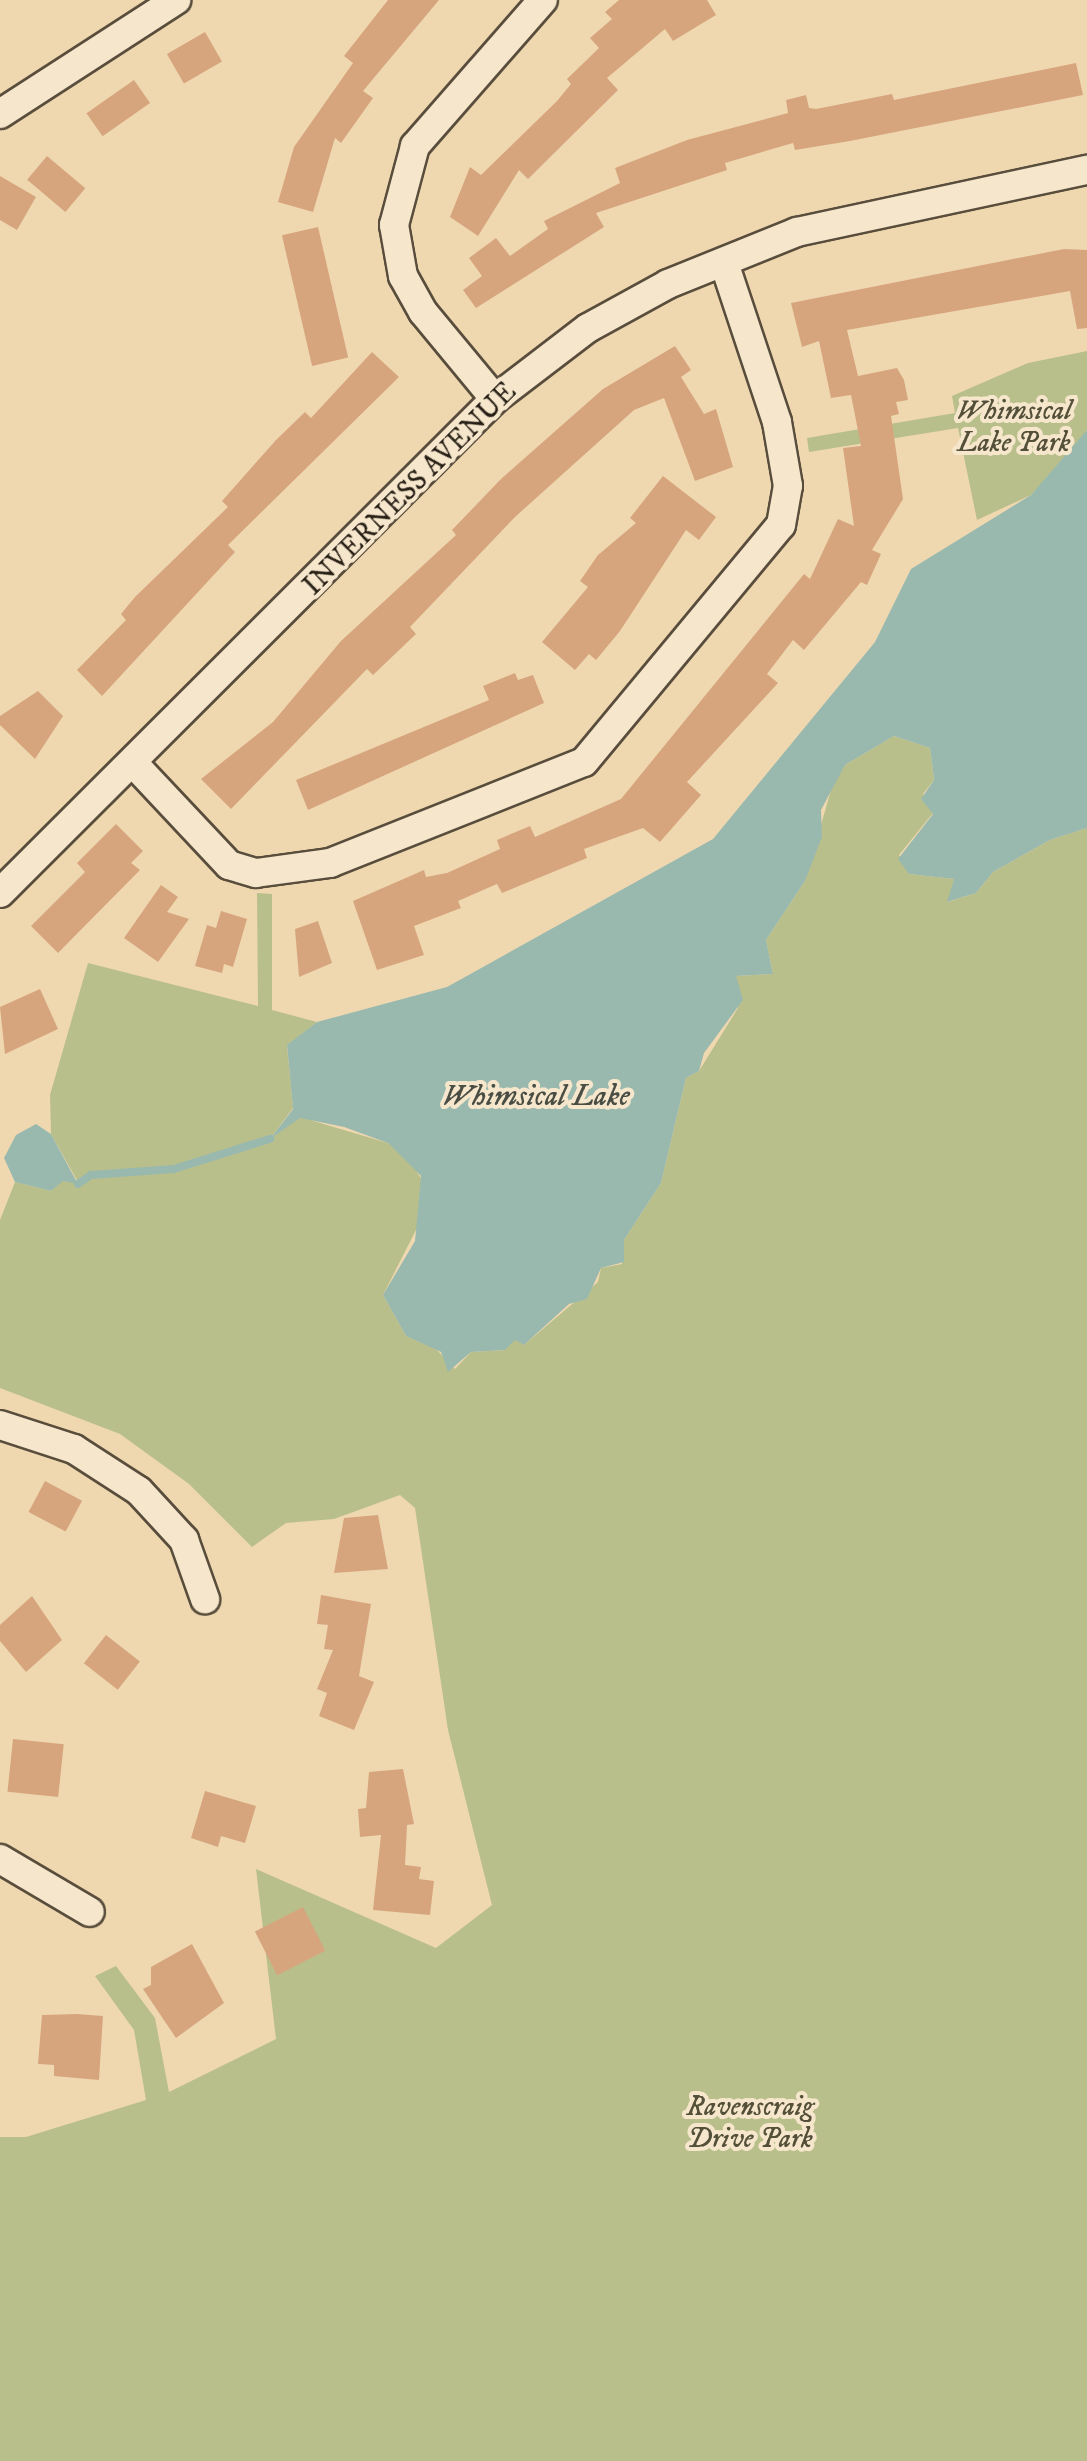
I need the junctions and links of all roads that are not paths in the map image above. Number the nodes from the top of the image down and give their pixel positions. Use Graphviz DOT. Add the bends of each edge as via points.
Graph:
graph roads {
  1 [pos="176,0"];
  2 [pos="543,0"];
  3 [pos="0,114"];
  4 [pos="1087,170"];
  5 [pos="725,266"];
  6 [pos="495,399"];
  7 [pos="135,765"];
  8 [pos="0,893"];
  9 [pos="0,1425"];
  10 [pos="205,1599"];
  11 [pos="0,1859"];
  12 [pos="90,1912"];
  1 -- 3 [label="street"];
  2 -- 6 [label="street" via="415,146 394,225 403,276 423,312"];
  4 -- 5 [label="street, INVERNESS AVENUE" via="797,232"];
  5 -- 6 [label="street, INVERNESS AVENUE" via="668,284 588,328"];
  5 -- 7 [label="street" via="777,422 788,486 781,525 584,762 330,863 256,873 229,865"];
  6 -- 7 [label="street, INVERNESS AVENUE"];
  7 -- 8 [label="street, INVERNESS AVENUE"];
  9 -- 10 [label="street" via="74,1449 139,1491 184,1540"];
  11 -- 12 [label="street"];
}
